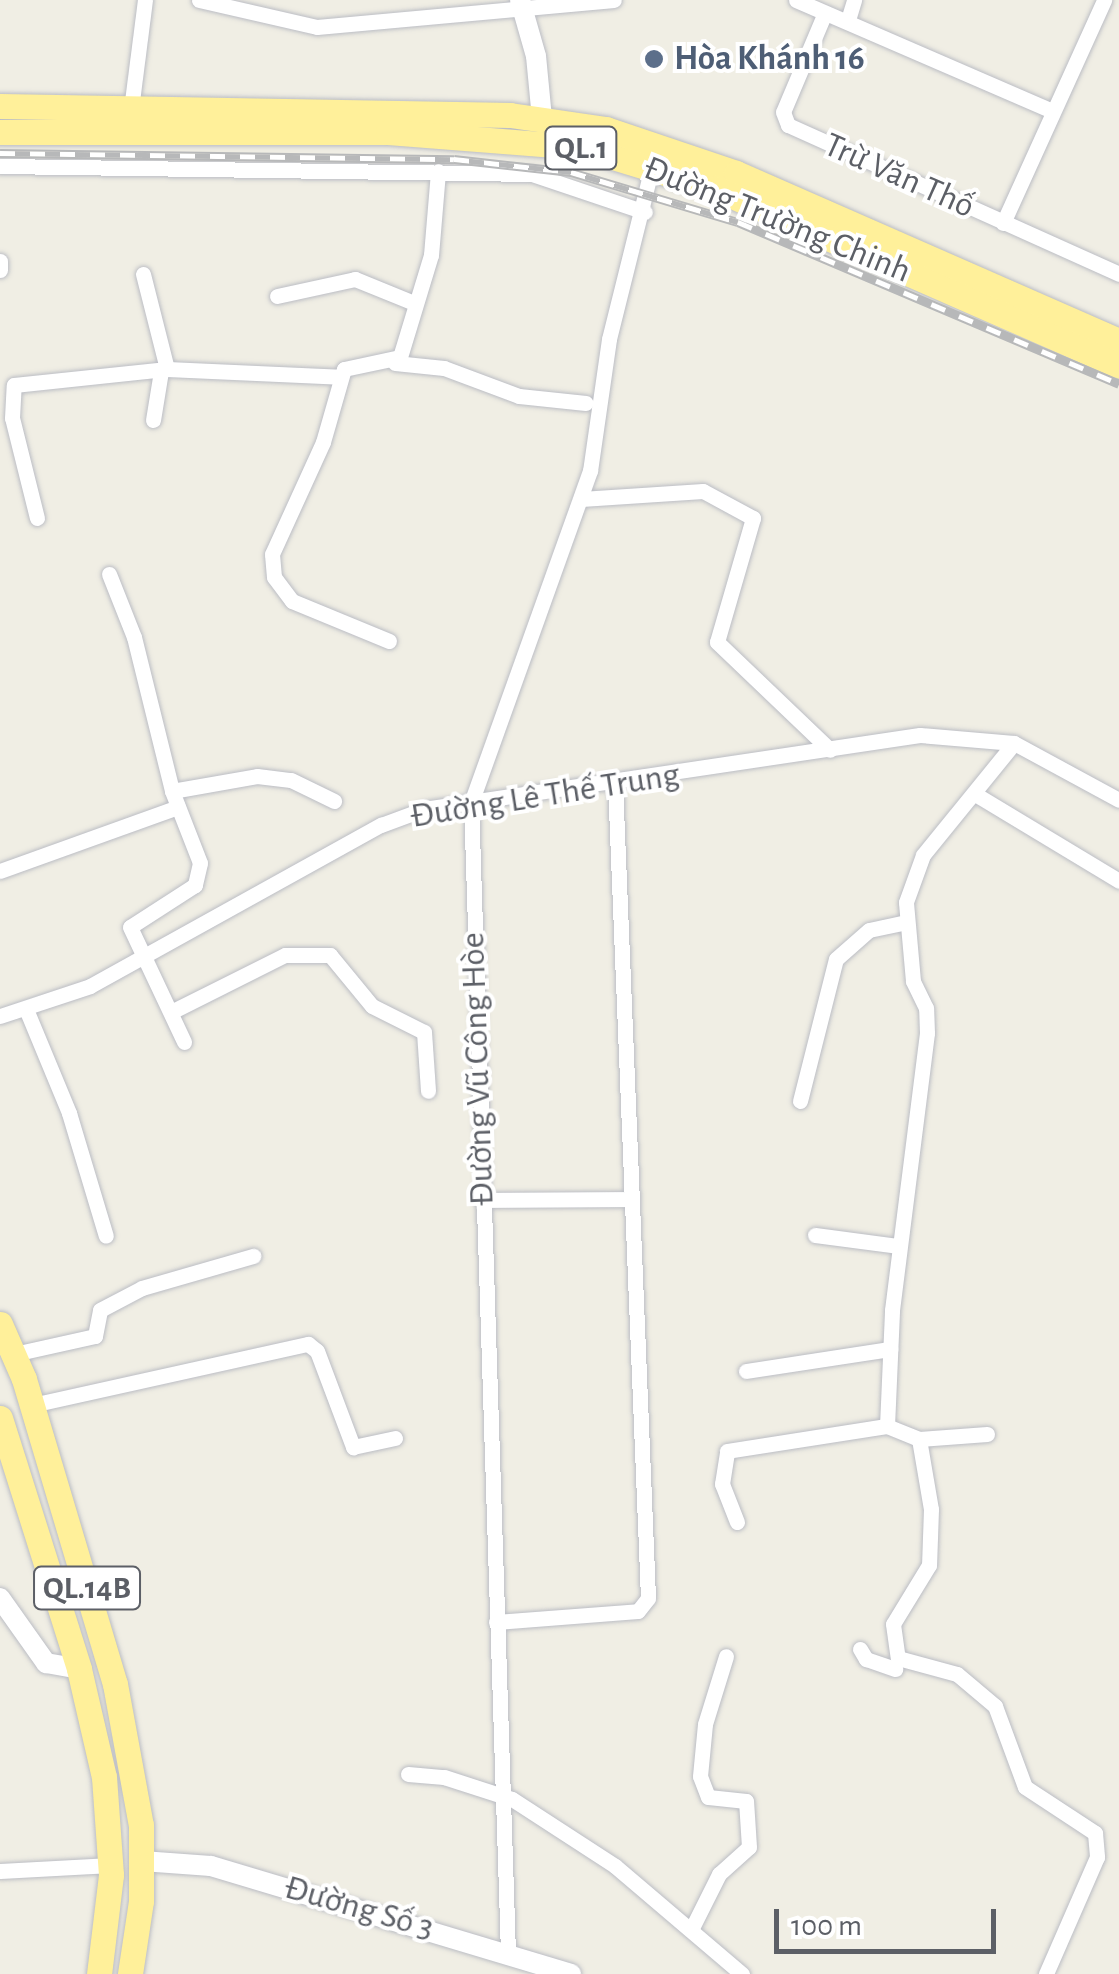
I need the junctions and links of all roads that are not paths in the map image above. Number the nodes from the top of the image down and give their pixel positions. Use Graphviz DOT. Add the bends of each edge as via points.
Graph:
graph roads {
  1 [pos="145,0"];
  2 [pos="199,0"];
  3 [pos="614,0"];
  4 [pos="796,0"];
  5 [pos="854,0"];
  6 [pos="1104,0"];
  7 [pos="594,1"];
  8 [pos="522,6"];
  9 [pos="824,15"];
  10 [pos="848,20"];
  11 [pos="0,106"];
  12 [pos="131,109"];
  13 [pos="1052,111"];
  14 [pos="542,118"];
  15 [pos="0,132"];
  16 [pos="0,166"];
  17 [pos="652,166"];
  18 [pos="438,171"];
  19 [pos="645,212"];
  20 [pos="1003,222"];
  21 [pos="0,261"];
  22 [pos="0,270"];
  23 [pos="143,274"];
  24 [pos="1119,274"];
  25 [pos="278,296"];
  26 [pos="414,303"];
  27 [pos="1119,340"];
  28 [pos="395,363"];
  29 [pos="1119,366"];
  30 [pos="164,370"];
  31 [pos="340,377"];
  32 [pos="7,380"];
  33 [pos="586,402"];
  34 [pos="153,420"];
  35 [pos="581,499"];
  36 [pos="37,518"];
  37 [pos="109,574"];
  38 [pos="389,641"];
  39 [pos="1014,743"];
  40 [pos="830,750"];
  41 [pos="615,785"];
  42 [pos="172,791"];
  43 [pos="975,794"];
  44 [pos="1119,800"];
  45 [pos="334,801"];
  46 [pos="471,803"];
  47 [pos="178,808"];
  48 [pos="0,870"];
  49 [pos="1119,881"];
  50 [pos="907,922"];
  51 [pos="148,956"];
  52 [pos="26,1009"];
  53 [pos="171,1012"];
  54 [pos="0,1016"];
  55 [pos="184,1042"];
  56 [pos="428,1091"];
  57 [pos="800,1101"];
  58 [pos="630,1199"];
  59 [pos="481,1200"];
  60 [pos="815,1235"];
  61 [pos="106,1236"];
  62 [pos="899,1246"];
  63 [pos="253,1256"];
  64 [pos="0,1324"];
  65 [pos="890,1349"];
  66 [pos="14,1354"];
  67 [pos="746,1371"];
  68 [pos="32,1405"];
  69 [pos="0,1418"];
  70 [pos="887,1426"];
  71 [pos="987,1434"];
  72 [pos="395,1438"];
  73 [pos="919,1438"];
  74 [pos="737,1522"];
  75 [pos="0,1598"];
  76 [pos="496,1622"];
  77 [pos="860,1649"];
  78 [pos="726,1656"];
  79 [pos="895,1668"];
  80 [pos="80,1669"];
  81 [pos="408,1774"];
  82 [pos="502,1795"];
  83 [pos="142,1861"];
  84 [pos="111,1865"];
  85 [pos="0,1871"];
  86 [pos="691,1930"];
  87 [pos="508,1954"];
  88 [pos="99,1974"];
  89 [pos="130,1974"];
  90 [pos="571,1974"];
  91 [pos="742,1974"];
  92 [pos="1046,1974"];
  1 -- 12 [label="street"];
  2 -- 8 [label="street" via="317,27"];
  3 -- 7 [label="street"];
  4 -- 9 [label="street"];
  5 -- 10 [label="street"];
  6 -- 13 [label="street"];
  7 -- 8 [label="street"];
  8 -- 14 [label="street"];
  9 -- 10 [label="street"];
  9 -- 20 [label="street, Trừ Văn Thố" via="784,112 788,125"];
  10 -- 13 [label="street"];
  11 -- 12 [label="highway, Đường Trường Chinh / QL.1"];
  12 -- 14 [label="highway, Đường Trường Chinh / QL.1"];
  13 -- 20 [label="street"];
  14 -- 27 [label="highway, Đường Trường Chinh / QL.1" via="606,129 736,173"];
  15 -- 17 [label="highway, Đường Trường Chinh / QL.1" via="506,137"];
  16 -- 18 [label="street"];
  17 -- 19 [label="street, Đường Vũ Công Hòe"];
  17 -- 29 [label="highway, Đường Trường Chinh / QL.1"];
  18 -- 19 [label="street" via="546,176"];
  18 -- 26 [label="street" via="431,255"];
  19 -- 35 [label="street, Đường Vũ Công Hòe" via="609,338"];
  20 -- 24 [label="street, Trừ Văn Thố"];
  21 -- 22 [label="street"];
  23 -- 30 [label="street"];
  25 -- 26 [label="street" via="356,278"];
  26 -- 28 [label="street"];
  28 -- 31 [label="street" via="357,364"];
  28 -- 33 [label="street" via="444,368 520,396"];
  30 -- 31 [label="street"];
  30 -- 32 [label="street"];
  30 -- 34 [label="street"];
  31 -- 38 [label="street" via="323,442 271,567 292,601"];
  32 -- 36 [label="street"];
  35 -- 40 [label="street" via="638,500 703,490 754,518 717,642"];
  35 -- 46 [label="street, Đường Vũ Công Hòe"];
  37 -- 42 [label="street" via="134,636"];
  39 -- 40 [label="street, Đường Lê Thế Trung" via="920,735"];
  39 -- 43 [label="street"];
  39 -- 44 [label="street, Đường Lê Thế Trung"];
  40 -- 41 [label="street, Đường Lê Thế Trung"];
  41 -- 46 [label="street, Đường Lê Thế Trung"];
  41 -- 58 [label="street"];
  42 -- 45 [label="street" via="258,776 291,780"];
  42 -- 47 [label="street"];
  43 -- 49 [label="street"];
  43 -- 50 [label="street" via="923,855 906,902"];
  46 -- 51 [label="street, Đường Lê Thế Trung" via="382,825"];
  46 -- 59 [label="street, Đường Vũ Công Hòe"];
  47 -- 48 [label="street"];
  47 -- 51 [label="street" via="200,876 130,927"];
  50 -- 57 [label="street" via="869,930 836,959"];
  50 -- 62 [label="street" via="927,1033"];
  51 -- 52 [label="street, Đường Lê Thế Trung"];
  51 -- 53 [label="street"];
  52 -- 54 [label="street, Đường Lê Thế Trung"];
  52 -- 61 [label="street" via="69,1113"];
  53 -- 55 [label="street"];
  53 -- 56 [label="street" via="281,956 330,955 372,1006 426,1035"];
  58 -- 59 [label="street"];
  58 -- 76 [label="street" via="648,1598 638,1611"];
  59 -- 76 [label="street, Đường Vũ Công Hòe"];
  60 -- 62 [label="street"];
  62 -- 65 [label="street"];
  63 -- 66 [label="street" via="142,1288 100,1310 96,1336"];
  64 -- 66 [label="highway, QL.14B"];
  65 -- 67 [label="street"];
  65 -- 70 [label="street"];
  66 -- 68 [label="highway, QL.14B"];
  68 -- 72 [label="street" via="308,1344 317,1351 353,1447"];
  68 -- 83 [label="highway, QL.14B" via="115,1684"];
  69 -- 80 [label="highway, QL.14B"];
  70 -- 73 [label="street"];
  70 -- 74 [label="street" via="727,1451 722,1484"];
  71 -- 73 [label="street"];
  73 -- 92 [label="street" via="931,1510 928,1565 893,1624 898,1658 957,1674 996,1706 1025,1787 1095,1834 1097,1857"];
  75 -- 80 [label="street" via="46,1663"];
  76 -- 82 [label="street, Đường Vũ Công Hòe"];
  77 -- 79 [label="street" via="866,1659"];
  78 -- 86 [label="street" via="705,1724 700,1776 708,1797 746,1801 749,1844 719,1874"];
  80 -- 84 [label="highway, QL.14B" via="104,1777"];
  81 -- 82 [label="street"];
  82 -- 86 [label="street" via="614,1866"];
  82 -- 87 [label="street, Đường Vũ Công Hòe"];
  83 -- 87 [label="street, Đường Số 3" via="210,1866"];
  83 -- 89 [label="highway, QL.14B"];
  84 -- 85 [label="street"];
  84 -- 88 [label="highway, QL.14B"];
  86 -- 91 [label="street"];
  87 -- 90 [label="street, Đường Số 3"];
}
